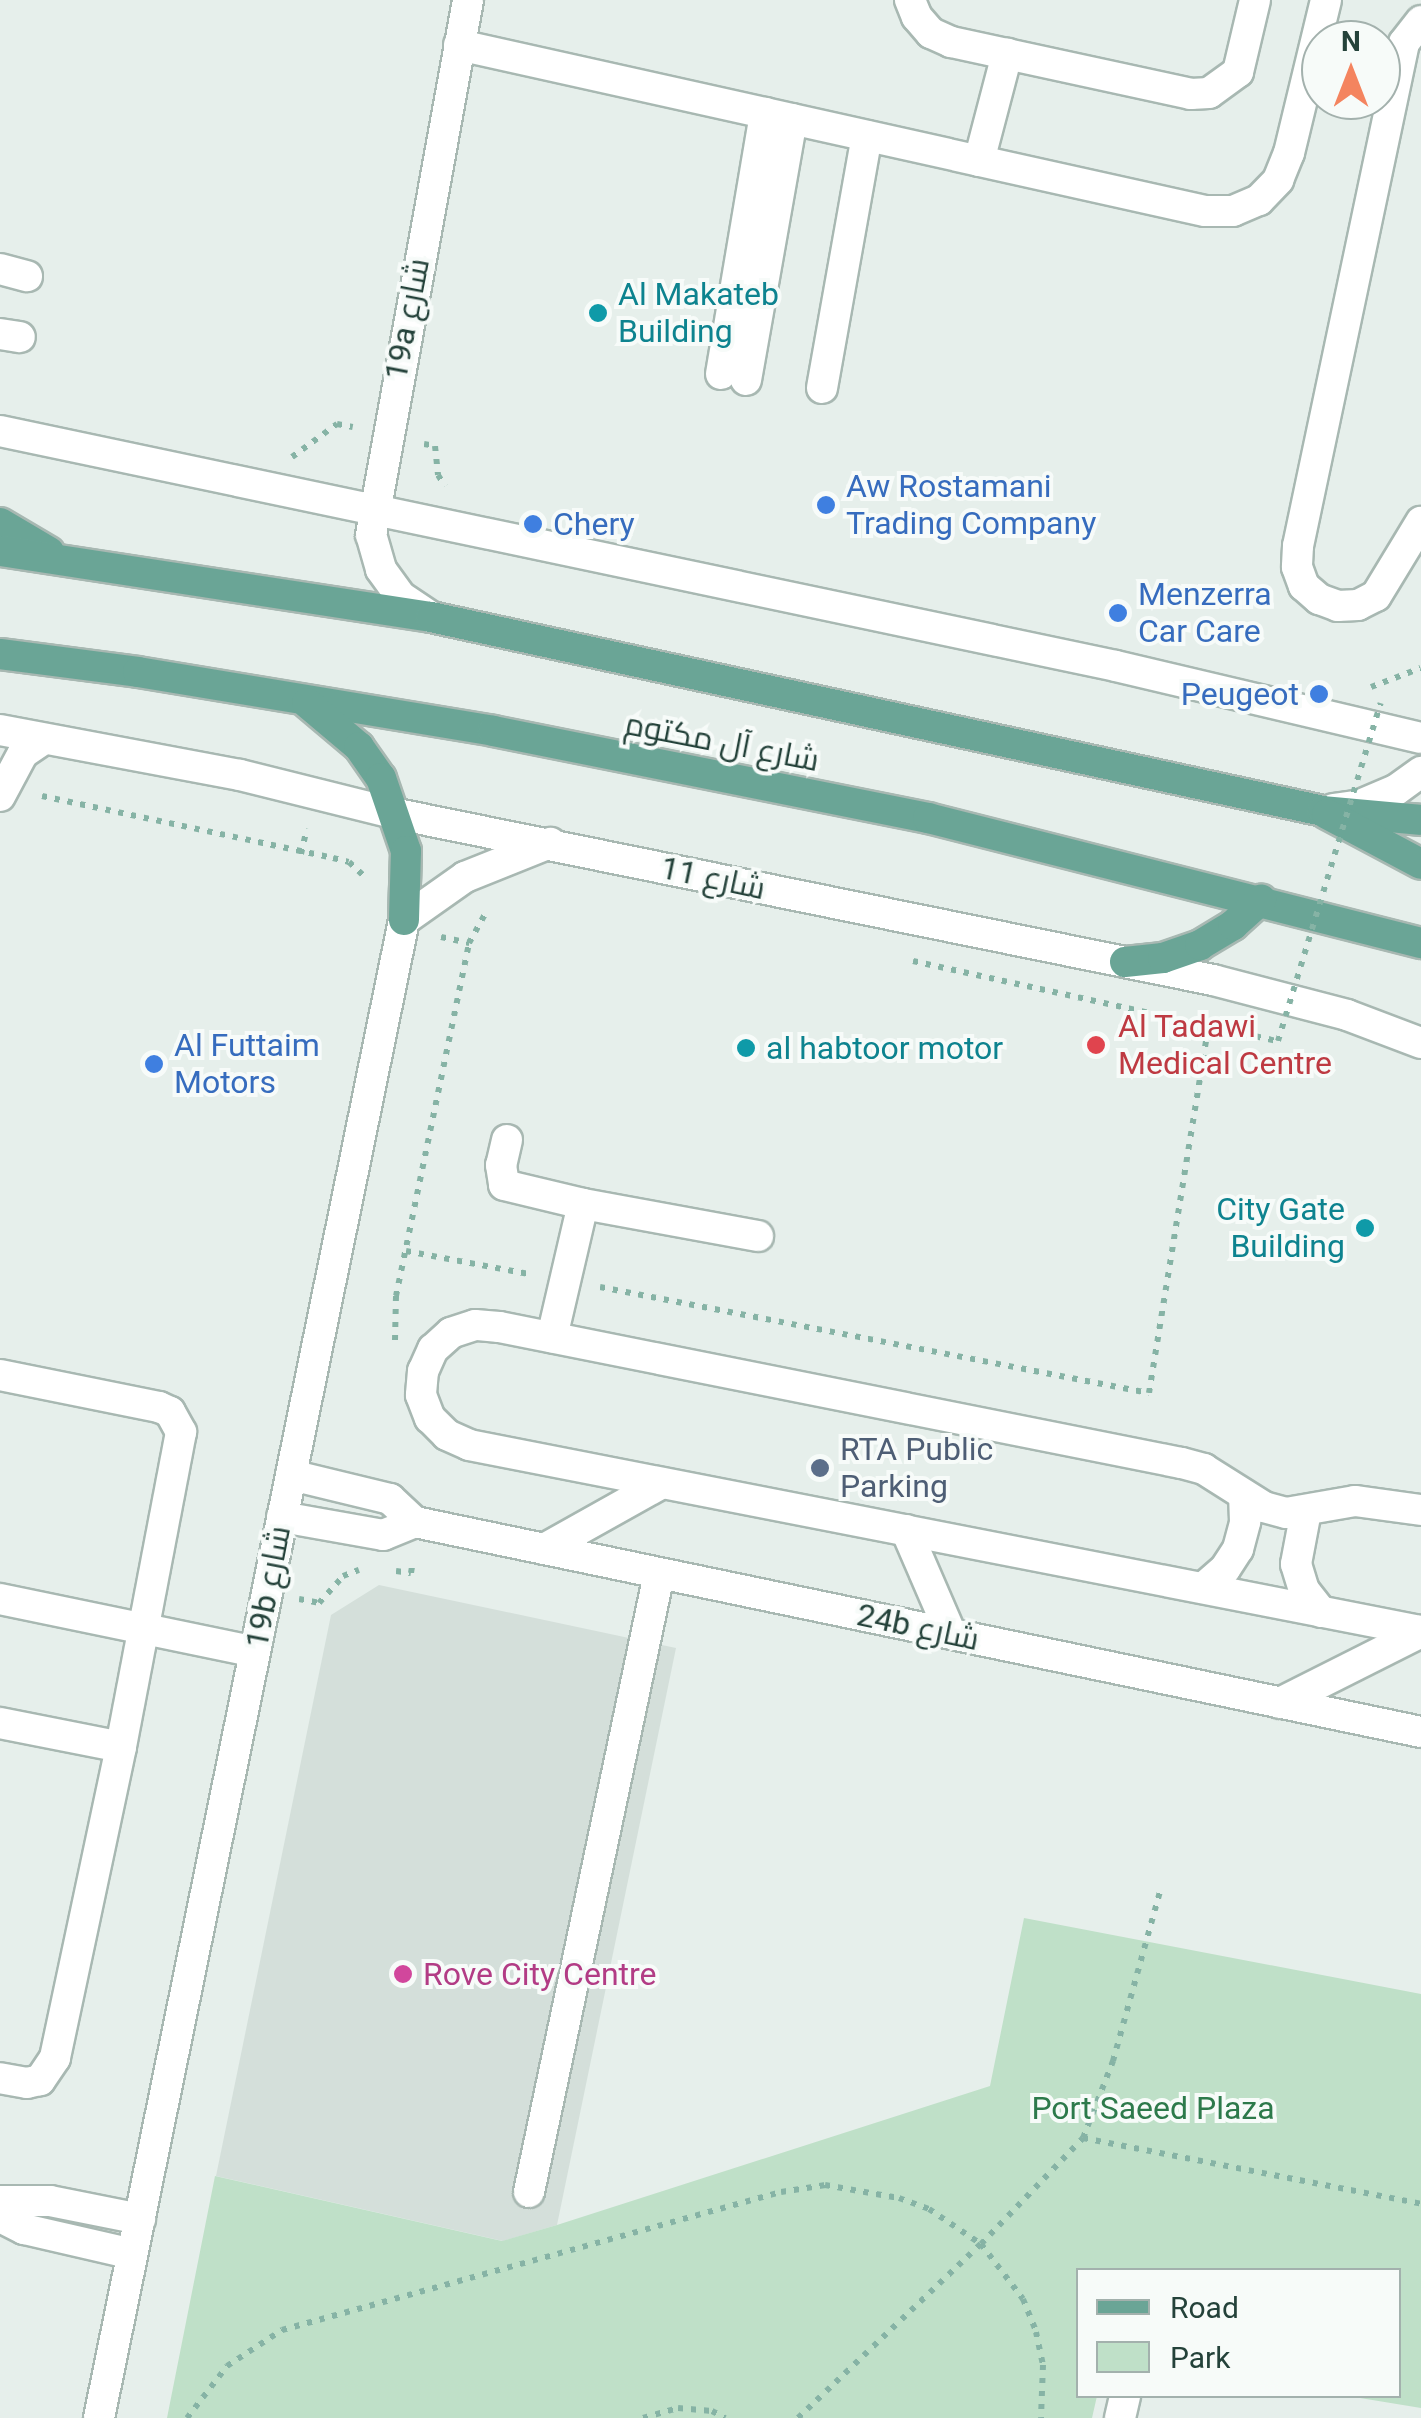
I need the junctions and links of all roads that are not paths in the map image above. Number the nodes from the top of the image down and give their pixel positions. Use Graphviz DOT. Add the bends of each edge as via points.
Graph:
graph roads {
  1 [pos="468,0"];
  2 [pos="910,0"];
  3 [pos="1255,0"];
  4 [pos="1326,0"];
  5 [pos="1421,21"];
  6 [pos="458,45"];
  7 [pos="1007,54"];
  8 [pos="779,116"];
  9 [pos="867,136"];
  10 [pos="980,161"];
  11 [pos="734,377"];
  12 [pos="822,388"];
  13 [pos="0,431"];
  14 [pos="373,508"];
  15 [pos="1421,522"];
  16 [pos="0,523"];
  17 [pos="0,550"];
  18 [pos="64,562"];
  19 [pos="430,617"];
  20 [pos="0,654"];
  21 [pos="300,698"];
  22 [pos="0,730"];
  23 [pos="1421,738"];
  24 [pos="44,739"];
  25 [pos="1421,772"];
  26 [pos="2,792"];
  27 [pos="1323,811"];
  28 [pos="397,814"];
  29 [pos="1421,820"];
  30 [pos="550,843"];
  31 [pos="1421,864"];
  32 [pos="1261,900"];
  33 [pos="403,924"];
  34 [pos="1421,944"];
  35 [pos="1125,962"];
  36 [pos="1421,1043"];
  37 [pos="506,1140"];
  38 [pos="583,1204"];
  39 [pos="758,1236"];
  40 [pos="552,1337"];
  41 [pos="0,1375"];
  42 [pos="291,1476"];
  43 [pos="662,1483"];
  44 [pos="1244,1495"];
  45 [pos="1421,1510"];
  46 [pos="1306,1511"];
  47 [pos="282,1517"];
  48 [pos="419,1522"];
  49 [pos="906,1530"];
  50 [pos="544,1550"];
  51 [pos="659,1574"];
  52 [pos="1202,1588"];
  53 [pos="0,1599"];
  54 [pos="1321,1612"];
  55 [pos="146,1629"];
  56 [pos="1421,1632"];
  57 [pos="952,1634"];
  58 [pos="255,1652"];
  59 [pos="1280,1703"];
  60 [pos="0,1723"];
  61 [pos="1421,1732"];
  62 [pos="121,1747"];
  63 [pos="0,2078"];
  64 [pos="529,2192"];
  65 [pos="0,2200"];
  66 [pos="0,2218"];
  67 [pos="140,2219"];
  68 [pos="132,2254"];
  69 [pos="99,2418"];
  1 -- 6 [label="street, 19a شارع"];
  2 -- 7 [label="street" via="932,33"];
  3 -- 7 [label="street" via="1238,72 1208,94"];
  4 -- 10 [label="street" via="1289,154 1259,200 1233,210 1205,210"];
  5 -- 15 [label="street" via="1404,43 1298,546 1304,586 1338,606 1376,596"];
  6 -- 8 [label="street"];
  6 -- 14 [label="street, 19a شارع"];
  7 -- 10 [label="street"];
  8 -- 9 [label="street"];
  8 -- 11 [label="street"];
  9 -- 10 [label="street"];
  9 -- 12 [label="street"];
  13 -- 14 [label="street"];
  14 -- 19 [label="street, 19a شارع" via="371,535 381,569 401,597"];
  14 -- 23 [label="street"];
  16 -- 18 [label="main road"];
  17 -- 18 [label="main road, شارع آل مكتوم"];
  18 -- 19 [label="main road, شارع آل مكتوم"];
  19 -- 27 [label="main road, شارع آل مكتوم"];
  20 -- 21 [label="main road, شارع آل مكتوم"];
  21 -- 28 [label="main road" via="359,747"];
  21 -- 32 [label="main road, شارع آل مكتوم" via="928,818"];
  22 -- 24 [label="street, شارع 11"];
  24 -- 26 [label="street" via="23,753"];
  24 -- 28 [label="street, شارع 11" via="240,774"];
  25 -- 27 [label="street" via="1396,790"];
  27 -- 29 [label="main road, شارع آل مكتوم"];
  27 -- 31 [label="main road"];
  28 -- 30 [label="street, شارع 11"];
  28 -- 33 [label="main road" via="406,852"];
  30 -- 33 [label="street" via="465,877"];
  30 -- 35 [label="street, شارع 11"];
  32 -- 34 [label="main road, شارع آل مكتوم"];
  32 -- 35 [label="main road" via="1200,945"];
  33 -- 42 [label="street, 19b شارع"];
  35 -- 36 [label="street, شارع 11" via="1280,996"];
  37 -- 38 [label="street" via="504,1185"];
  38 -- 39 [label="street"];
  38 -- 40 [label="street"];
  40 -- 43 [label="street" via="474,1325 451,1332 422,1371 421,1395 430,1418 468,1445"];
  40 -- 44 [label="street" via="1180,1463 1204,1469"];
  41 -- 55 [label="street" via="159,1406 177,1421 180,1444"];
  42 -- 47 [label="street, 19b شارع"];
  42 -- 48 [label="street, 24b شارع" via="390,1499"];
  43 -- 49 [label="street"];
  43 -- 50 [label="street"];
  44 -- 46 [label="street" via="1264,1507"];
  44 -- 52 [label="street" via="1238,1549"];
  45 -- 46 [label="street" via="1355,1501"];
  46 -- 54 [label="street" via="1296,1564"];
  47 -- 48 [label="street, 24b شارع" via="383,1535"];
  47 -- 58 [label="street, 19b شارع"];
  48 -- 50 [label="street, 24b شارع"];
  49 -- 52 [label="street"];
  49 -- 57 [label="street"];
  50 -- 51 [label="street, 24b شارع"];
  51 -- 57 [label="street, 24b شارع"];
  51 -- 64 [label="street"];
  52 -- 54 [label="street"];
  53 -- 55 [label="street"];
  54 -- 56 [label="street"];
  55 -- 58 [label="street"];
  55 -- 62 [label="street"];
  56 -- 59 [label="street"];
  57 -- 59 [label="street, 24b شارع"];
  58 -- 67 [label="street, 19b شارع"];
  59 -- 61 [label="street, 24b شارع"];
  60 -- 62 [label="street"];
  62 -- 63 [label="street" via="55,2058 40,2080"];
  65 -- 67 [label="street" via="50,2201"];
  66 -- 68 [label="street"];
  67 -- 68 [label="street, 19b شارع"];
  68 -- 69 [label="street, 19b شارع"];
}
